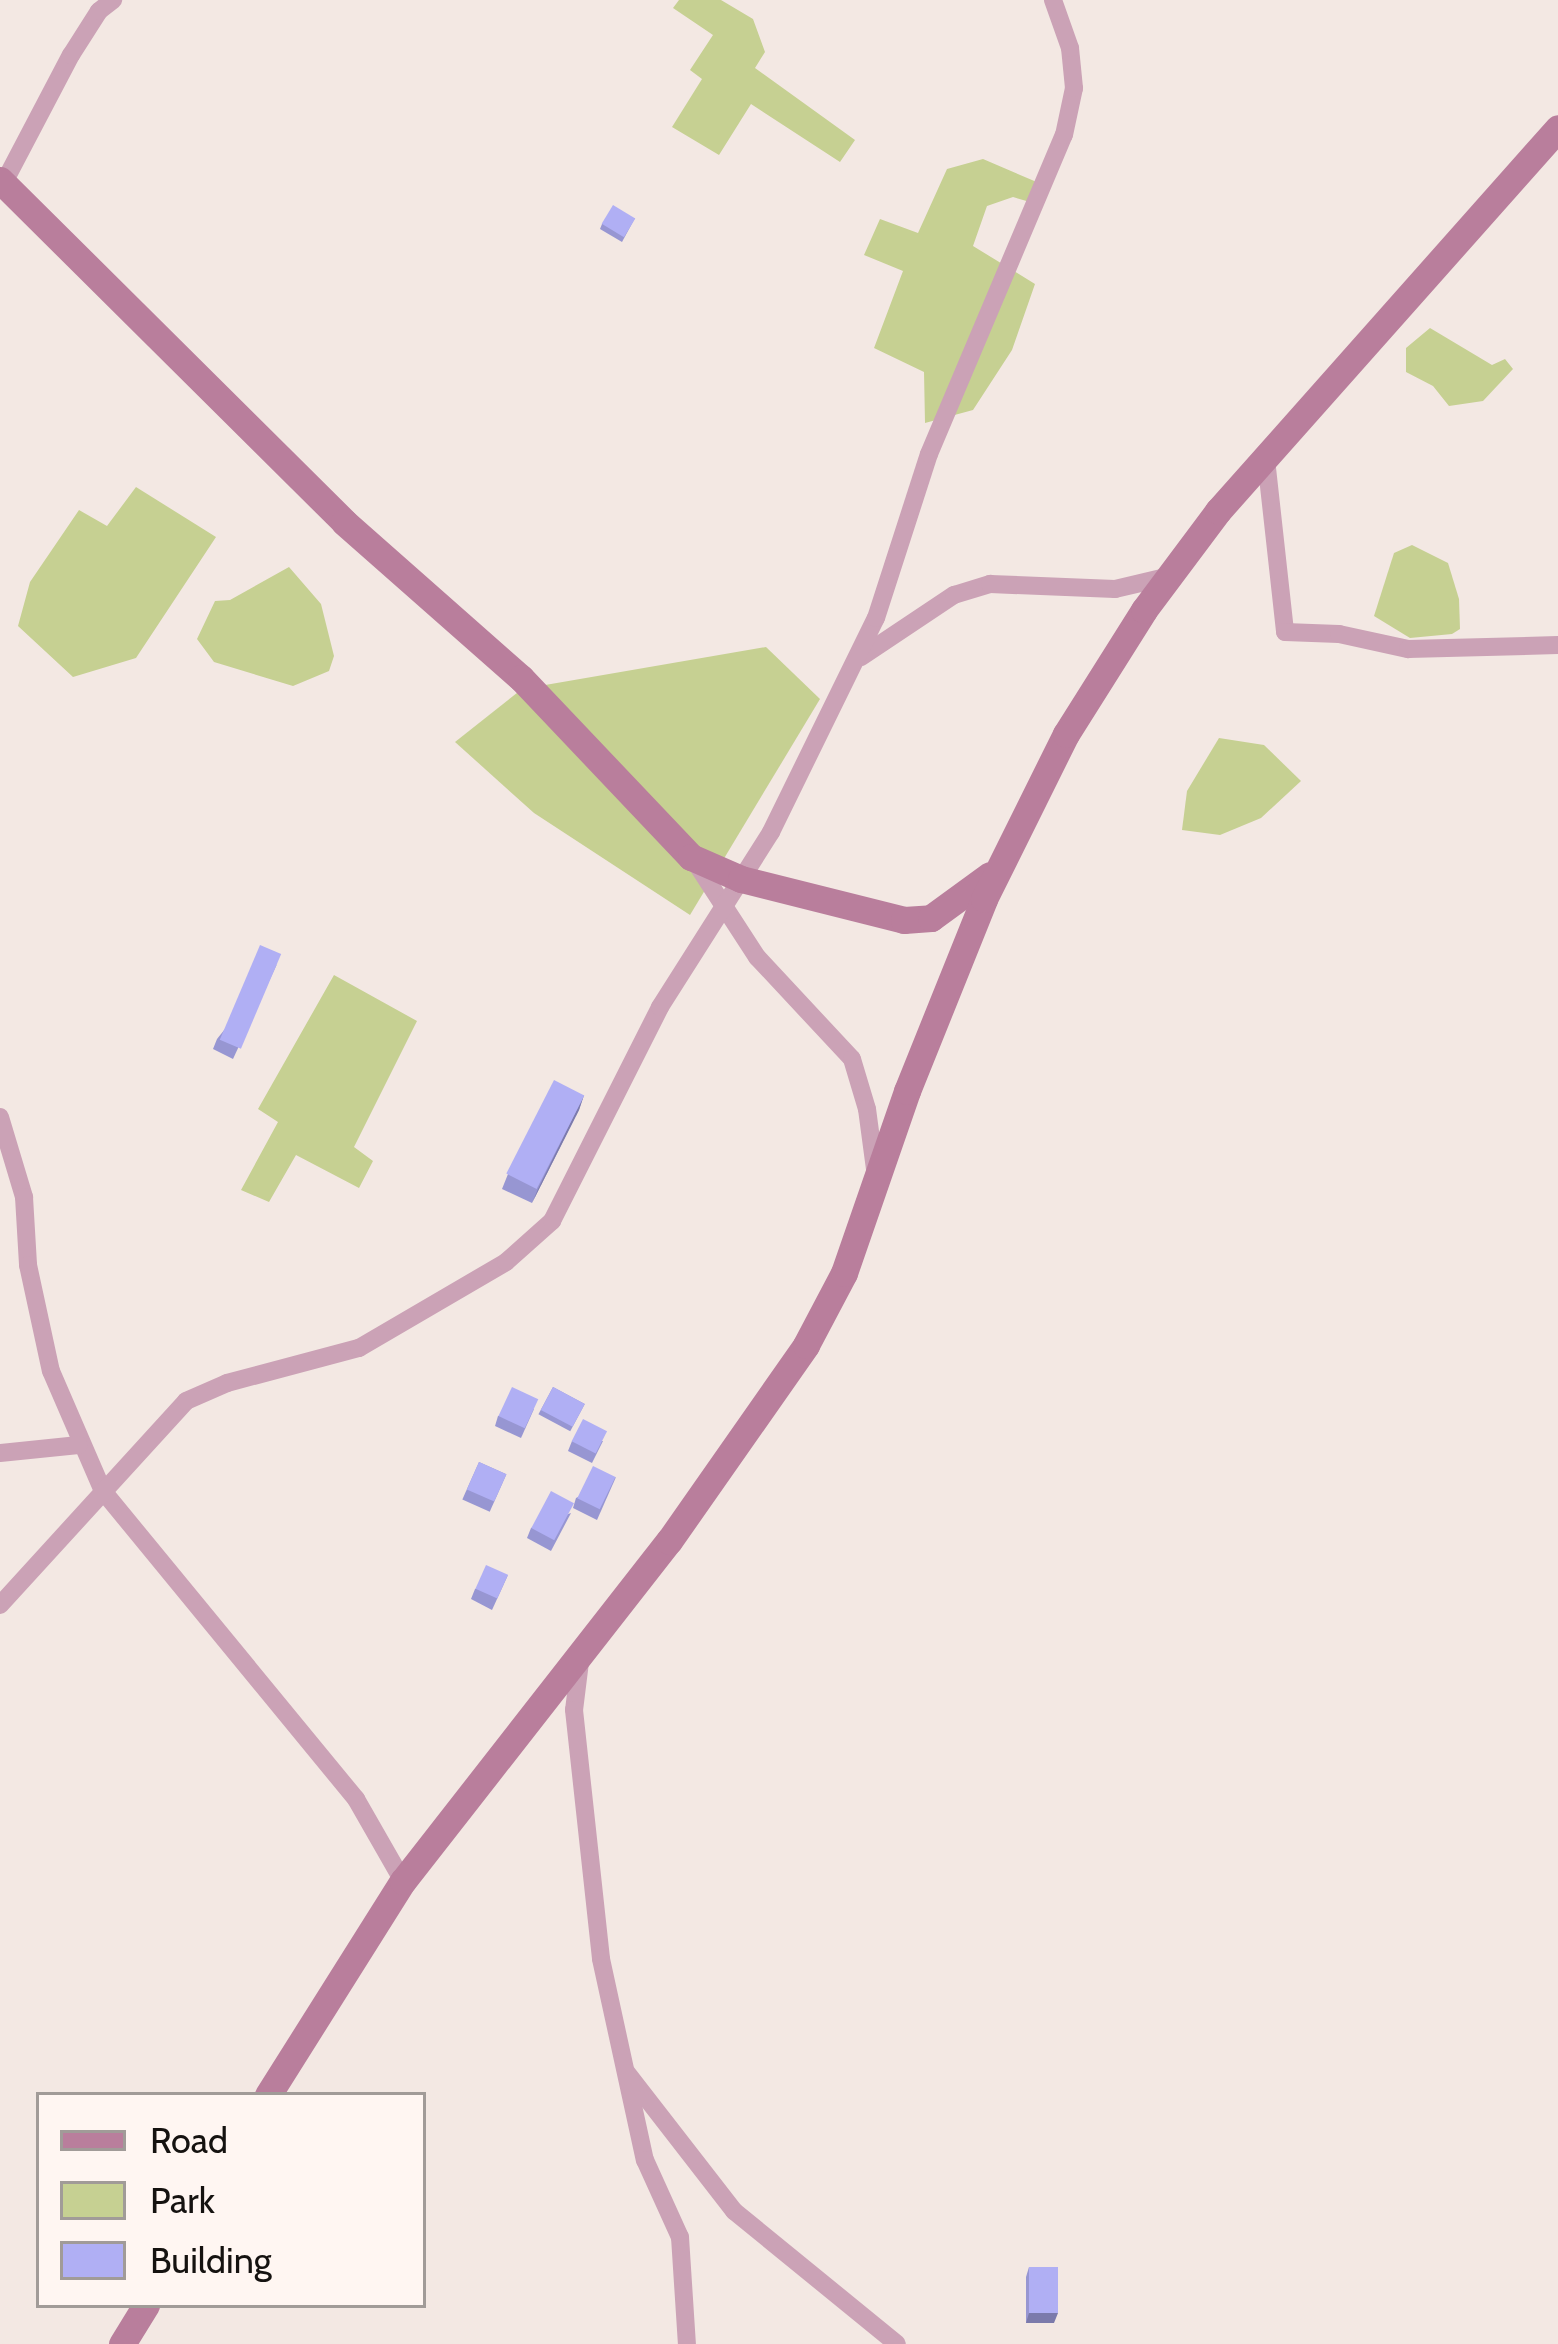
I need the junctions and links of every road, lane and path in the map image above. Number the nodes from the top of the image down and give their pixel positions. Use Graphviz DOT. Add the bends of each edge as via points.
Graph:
graph roads {
  1 [pos="113,0"];
  2 [pos="1053,0"];
  3 [pos="1558,128"];
  4 [pos="1,185"];
  5 [pos="1266,459"];
  6 [pos="1169,576"];
  7 [pos="1558,645"];
  8 [pos="857,659"];
  9 [pos="691,856"];
  10 [pos="1001,866"];
  11 [pos="741,878"];
  12 [pos="724,903"];
  13 [pos="0,1117"];
  14 [pos="876,1180"];
  15 [pos="79,1445"];
  16 [pos="0,1454"];
  17 [pos="103,1491"];
  18 [pos="0,1605"];
  19 [pos="581,1654"];
  20 [pos="403,1881"];
  21 [pos="621,2064"];
  22 [pos="270,2092"];
  23 [pos="144,2308"];
  24 [pos="122,2344"];
  25 [pos="687,2344"];
  26 [pos="897,2344"];
  1 -- 4 [label="street" via="70,55"];
  2 -- 8 [label="street" via="1074,88 1064,135 929,454"];
  3 -- 5 [label="street"];
  4 -- 9 [label="street" via="344,522 521,678"];
  5 -- 6 [label="street"];
  5 -- 7 [label="street" via="1286,632 1408,649"];
  6 -- 8 [label="street" via="1115,589 990,584 954,595"];
  6 -- 10 [label="street" via="1066,734"];
  8 -- 11 [label="street"];
  9 -- 11 [label="street"];
  9 -- 12 [label="street"];
  10 -- 11 [label="street" via="931,918 904,920"];
  10 -- 14 [label="street"];
  11 -- 12 [label="street"];
  12 -- 14 [label="street" via="769,970 852,1059"];
  12 -- 17 [label="street" via="660,1006 552,1221 529,1245 359,1348 186,1401"];
  13 -- 15 [label="street" via="24,1197 28,1265 51,1371"];
  14 -- 19 [label="street" via="844,1273 806,1346"];
  15 -- 16 [label="street"];
  15 -- 17 [label="street"];
  17 -- 18 [label="street"];
  17 -- 20 [label="street" via="356,1799"];
  19 -- 20 [label="street"];
  19 -- 21 [label="street" via="576,1729"];
  20 -- 22 [label="street"];
  21 -- 25 [label="street" via="645,2160 680,2237"];
  21 -- 26 [label="street" via="734,2211"];
  23 -- 24 [label="street"];
}
